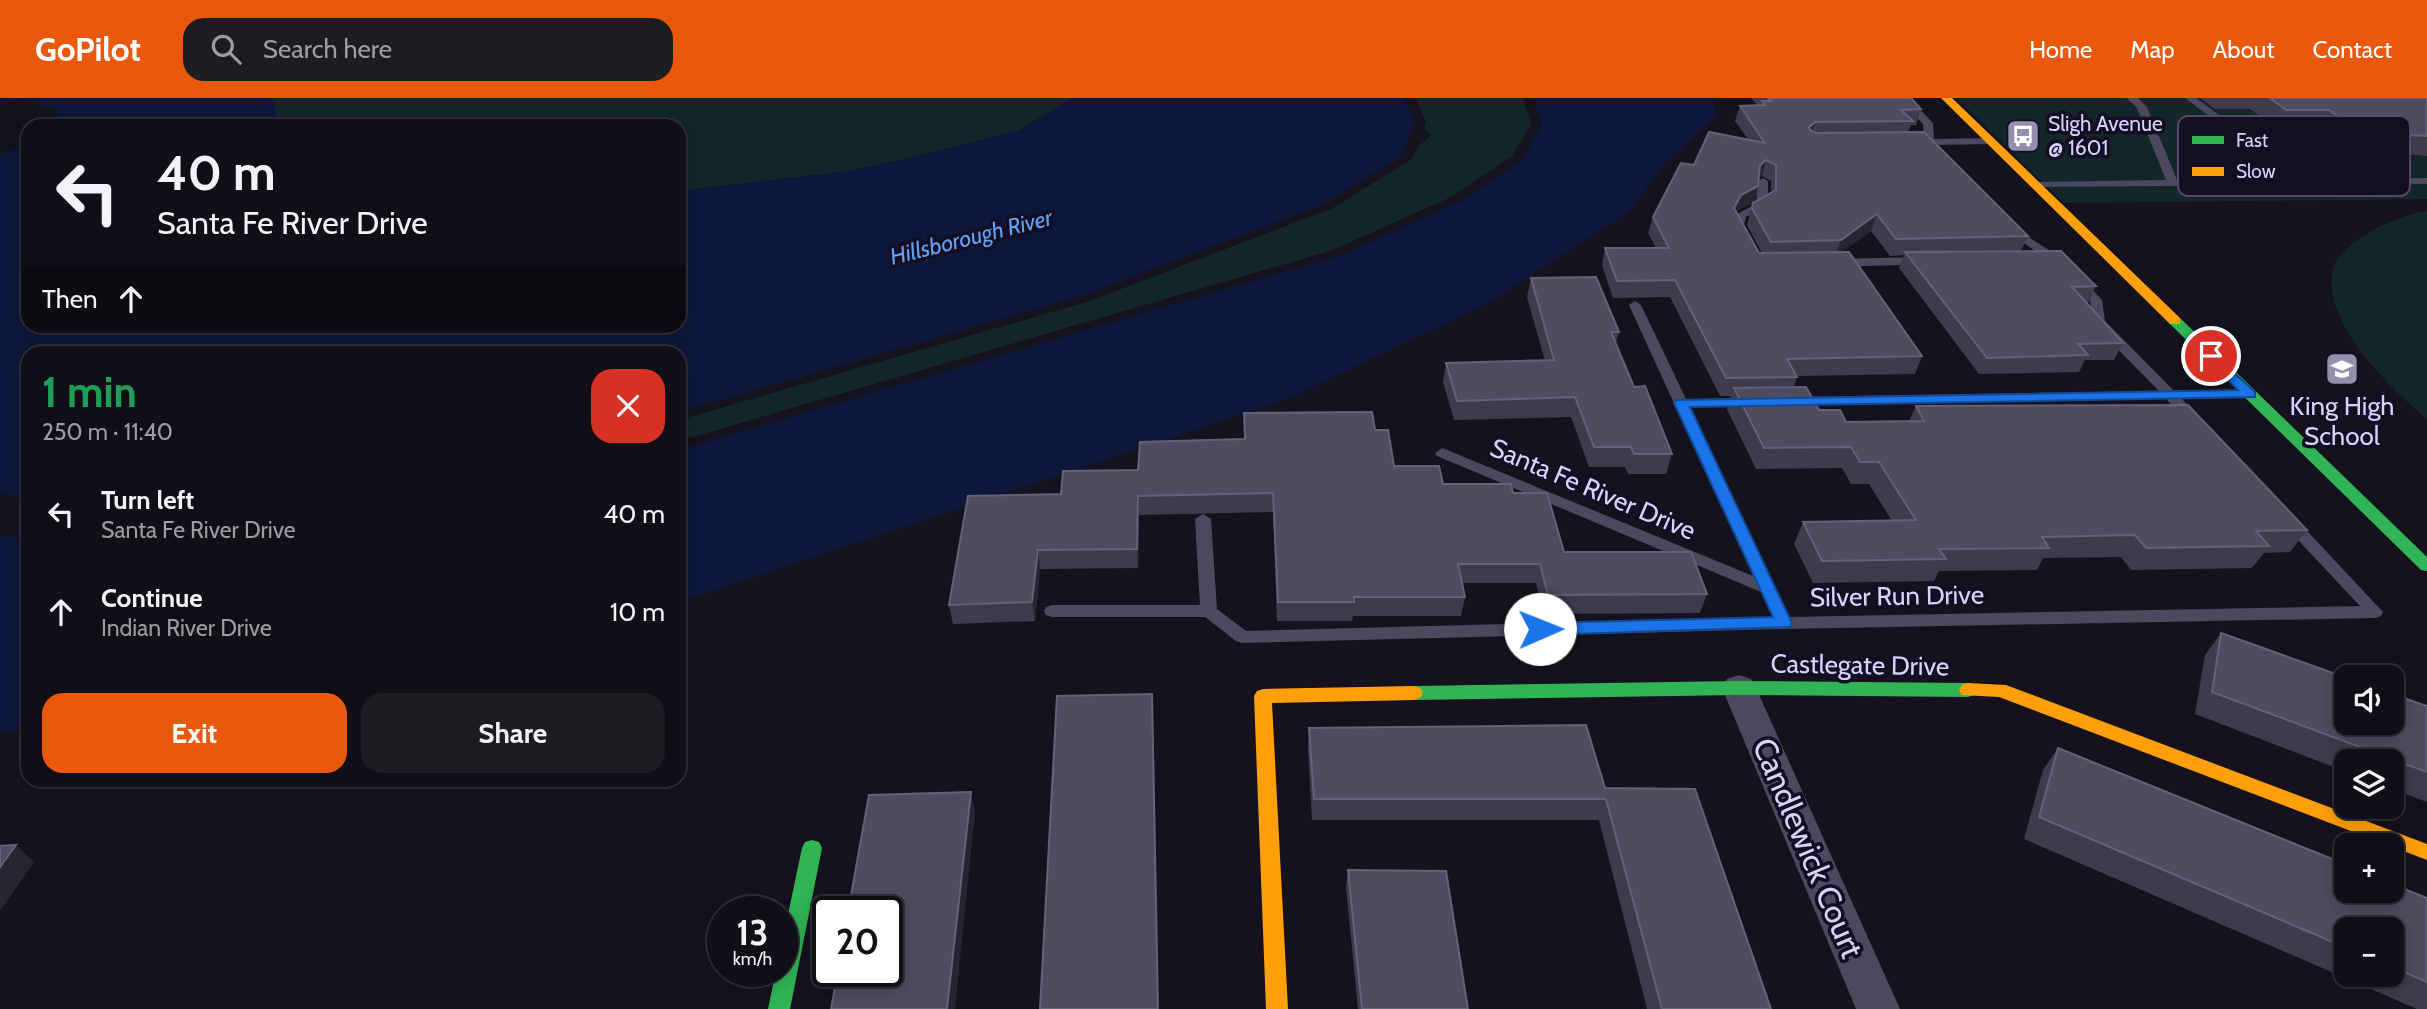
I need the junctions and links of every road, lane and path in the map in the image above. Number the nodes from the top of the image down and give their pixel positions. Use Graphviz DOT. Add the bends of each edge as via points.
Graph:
graph roads {
  1 [pos="1903,98"];
  2 [pos="1946,98"];
  3 [pos="2132,98"];
  4 [pos="2190,98"];
  5 [pos="2214,116"];
  6 [pos="1990,141"];
  7 [pos="1923,142"];
  8 [pos="1947,160"];
  9 [pos="1763,181"];
  10 [pos="2173,184"];
  11 [pos="2178,184"];
  12 [pos="2036,185"];
  13 [pos="2000,217"];
  14 [pos="1749,245"];
  15 [pos="2055,258"];
  16 [pos="2028,259"];
  17 [pos="1934,261"];
  18 [pos="1827,263"];
  19 [pos="1635,305"];
  20 [pos="2250,394"];
  21 [pos="2171,396"];
  22 [pos="1681,403"];
  23 [pos="2208,435"];
  24 [pos="1442,453"];
  25 [pos="2273,504"];
  26 [pos="1203,519"];
  27 [pos="2427,539"];
  28 [pos="2400,540"];
  29 [pos="2427,566"];
  30 [pos="1767,588"];
  31 [pos="1052,611"];
  32 [pos="1209,611"];
  33 [pos="1784,623"];
  34 [pos="1739,688"];
  35 [pos="812,848"];
  36 [pos="2427,852"];
  37 [pos="779,1009"];
  38 [pos="1277,1009"];
  39 [pos="1878,1009"];
  1 -- 7 [label="lane" via="1928,123"];
  2 -- 6 [label="street"];
  3 -- 10 [label="lane" via="2142,107"];
  4 -- 5 [label="lane"];
  6 -- 7 [label="lane"];
  6 -- 12 [label="street"];
  7 -- 8 [label="lane"];
  9 -- 14 [label="lane" via="1762,206 1741,215 1738,225"];
  10 -- 11 [label="lane"];
  10 -- 12 [label="lane"];
  12 -- 20 [label="street"];
  13 -- 15 [label="lane" via="2018,236"];
  15 -- 16 [label="lane"];
  15 -- 21 [label="lane" via="2096,300 2099,322"];
  17 -- 18 [label="lane"];
  19 -- 22 [label="lane"];
  20 -- 21 [label="lane"];
  20 -- 28 [label="street"];
  21 -- 22 [label="lane"];
  21 -- 23 [label="lane"];
  22 -- 30 [label="lane"];
  24 -- 30 [label="lane, Santa Fe River Drive"];
  25 -- 33 [label="lane, Silver Run Drive" via="2375,612"];
  26 -- 32 [label="lane"];
  27 -- 28 [label="lane"];
  28 -- 29 [label="street"];
  30 -- 33 [label="lane"];
  31 -- 32 [label="lane"];
  32 -- 33 [label="lane, Silver Run Drive" via="1242,637"];
  34 -- 36 [label="street, Castlegate Drive" via="2000,690"];
  34 -- 38 [label="street, Castlegate Drive" via="1263,696"];
  34 -- 39 [label="street, Candlewick Court"];
  35 -- 37 [label="street"];
}
